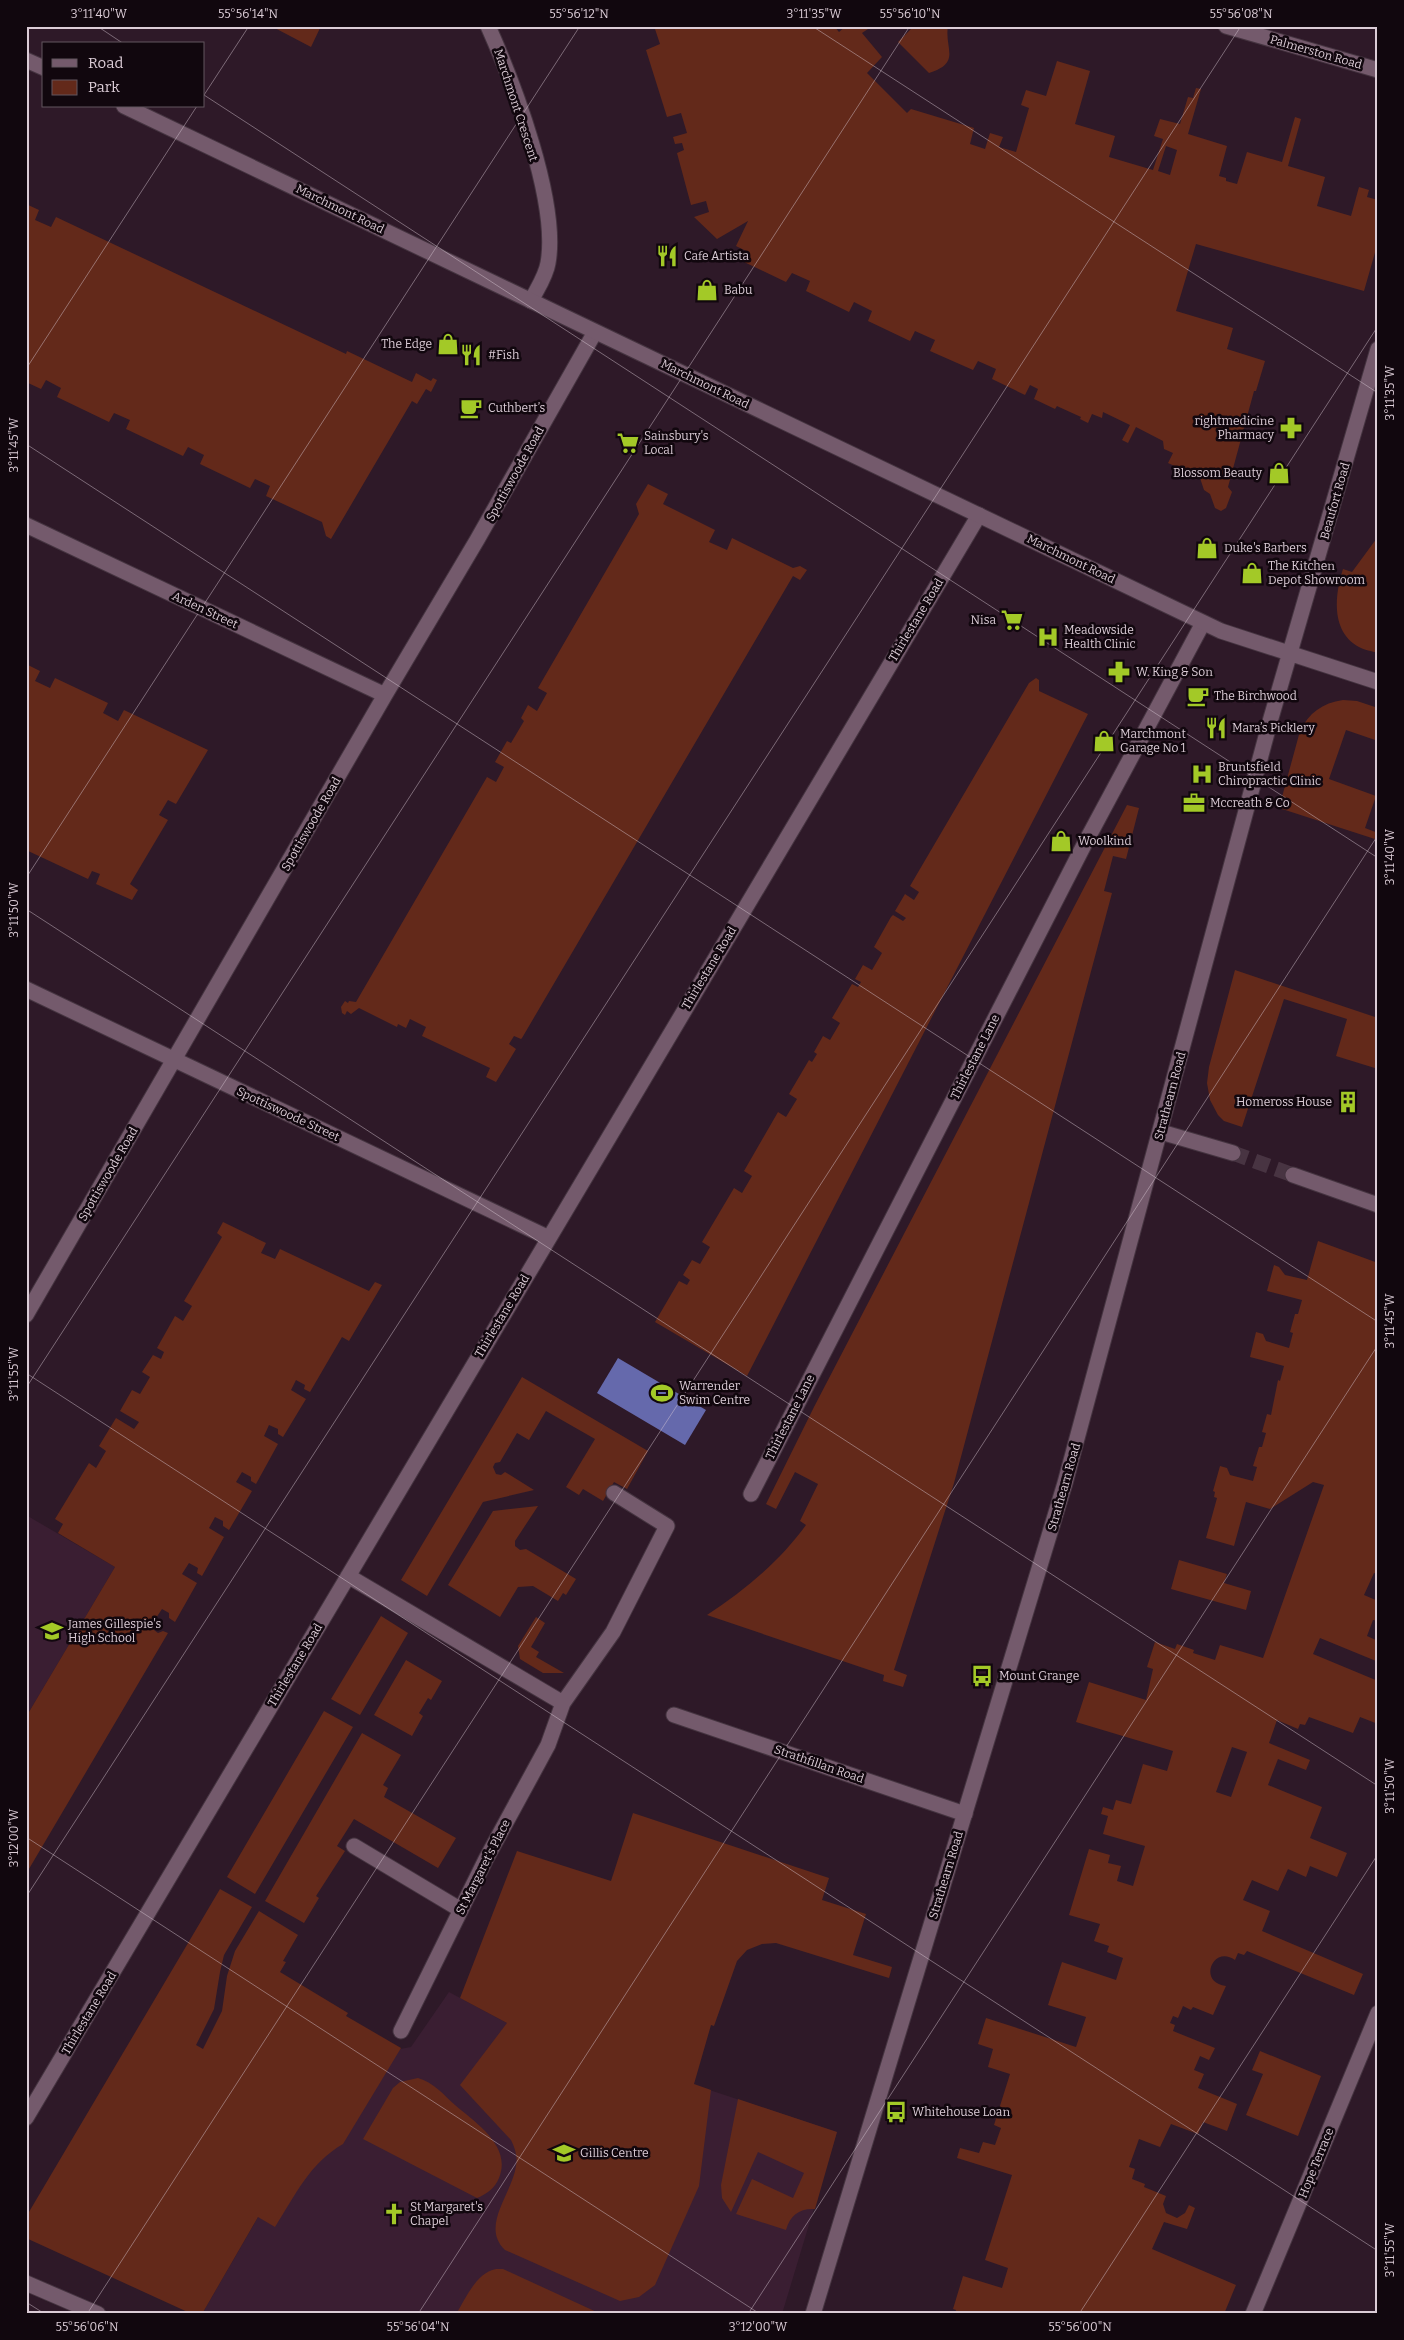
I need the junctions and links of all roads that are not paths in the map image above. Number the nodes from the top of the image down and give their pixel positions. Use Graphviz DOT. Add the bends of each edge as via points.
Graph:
graph roads {
  1 [pos="488,26"];
  2 [pos="1226,26"];
  3 [pos="26,60"];
  4 [pos="42,67"];
  5 [pos="1378,70"];
  6 [pos="128,108"];
  7 [pos="531,301"];
  8 [pos="595,332"];
  9 [pos="1378,349"];
  10 [pos="979,515"];
  11 [pos="26,525"];
  12 [pos="1203,623"];
  13 [pos="1290,653"];
  14 [pos="1378,682"];
  15 [pos="385,695"];
  16 [pos="26,989"];
  17 [pos="175,1060"];
  18 [pos="1161,1132"];
  19 [pos="1233,1153"];
  20 [pos="1293,1175"];
  21 [pos="1378,1205"];
  22 [pos="549,1238"];
  23 [pos="26,1316"];
  24 [pos="614,1493"];
  25 [pos="751,1494"];
  26 [pos="348,1576"];
  27 [pos="563,1702"];
  28 [pos="674,1714"];
  29 [pos="965,1814"];
  30 [pos="354,1846"];
  31 [pos="461,1910"];
  32 [pos="1378,2013"];
  33 [pos="400,2031"];
  34 [pos="26,2118"];
  35 [pos="26,2283"];
  36 [pos="98,2314"];
  37 [pos="813,2314"];
  38 [pos="1254,2314"];
  1 -- 7 [label="street, Marchmont Crescent" via="533,149 549,226 548,264"];
  2 -- 5 [label="street, Palmerston Road"];
  3 -- 4 [label="street"];
  6 -- 7 [label="street, Marchmont Road"];
  7 -- 8 [label="street, Marchmont Road"];
  8 -- 10 [label="street, Marchmont Road"];
  8 -- 15 [label="street, Spottiswoode Road"];
  9 -- 13 [label="street, Beaufort Road"];
  10 -- 12 [label="street, Marchmont Road"];
  10 -- 22 [label="street, Thirlestane Road"];
  11 -- 15 [label="street, Arden Street"];
  12 -- 13 [label="street, Marchmont Road"];
  12 -- 25 [label="street, Thirlestane Lane" via="1079,854"];
  13 -- 14 [label="street, Marchmont Road"];
  13 -- 18 [label="street, Strathearn Road"];
  15 -- 17 [label="street, Spottiswoode Road"];
  16 -- 17 [label="street, Spottiswoode Street"];
  17 -- 22 [label="street, Spottiswoode Street"];
  17 -- 23 [label="street, Spottiswoode Road"];
  18 -- 19 [label="street"];
  18 -- 29 [label="street, Strathearn Road" via="1063,1491"];
  20 -- 21 [label="street"];
  22 -- 26 [label="street, Thirlestane Road"];
  24 -- 27 [label="street, St Margaret's Place" via="667,1526 612,1632"];
  26 -- 27 [label="street"];
  26 -- 34 [label="street, Thirlestane Road"];
  27 -- 31 [label="street, St Margaret's Place" via="548,1745"];
  28 -- 29 [label="street, Strathfillan Road"];
  29 -- 37 [label="street, Strathearn Road"];
  30 -- 31 [label="street"];
  31 -- 33 [label="street, St Margaret's Place"];
  32 -- 38 [label="street, Hope Terrace"];
  35 -- 36 [label="street"];
}
